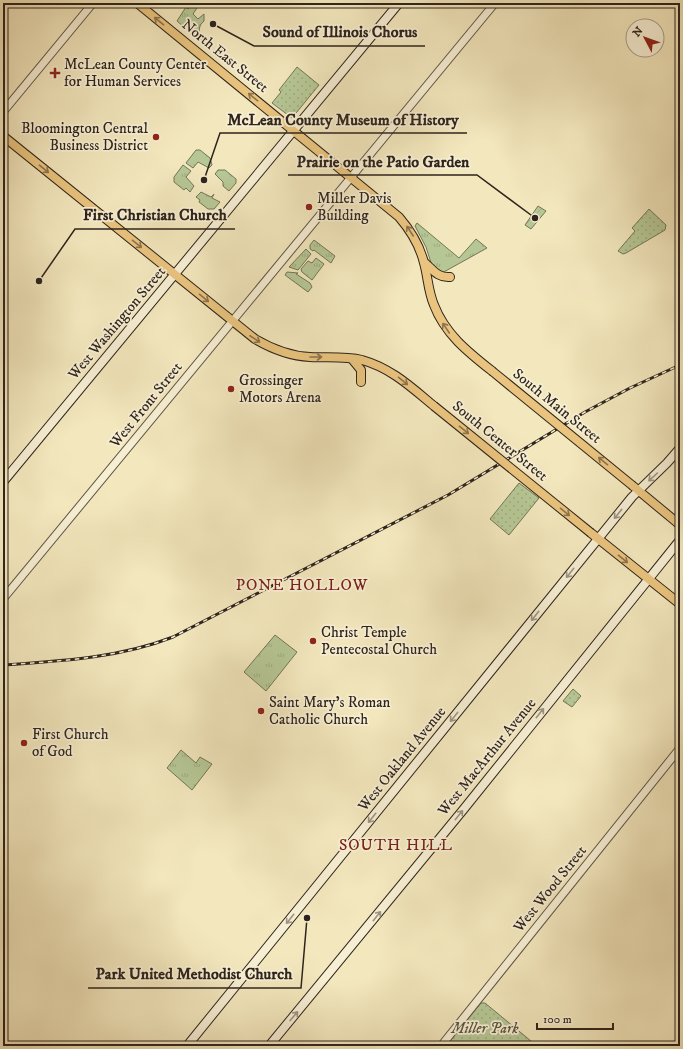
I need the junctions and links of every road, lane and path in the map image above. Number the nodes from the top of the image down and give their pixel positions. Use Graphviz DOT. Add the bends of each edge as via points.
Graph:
graph roads {
  1 [pos="93,3"];
  2 [pos="137,3"];
  3 [pos="399,3"];
  4 [pos="495,3"];
  5 [pos="3,112"];
  6 [pos="294,130"];
  7 [pos="3,136"];
  8 [pos="352,177"];
  9 [pos="424,263"];
  10 [pos="175,275"];
  11 [pos="450,277"];
  12 [pos="232,321"];
  13 [pos="351,358"];
  14 [pos="362,382"];
  15 [pos="680,448"];
  16 [pos="3,482"];
  17 [pos="636,488"];
  18 [pos="680,525"];
  19 [pos="598,538"];
  20 [pos="680,540"];
  21 [pos="649,579"];
  22 [pos="3,599"];
  23 [pos="680,604"];
  24 [pos="680,748"];
  25 [pos="187,1046"];
  26 [pos="269,1046"];
  27 [pos="441,1046"];
  1 -- 5 [label="street"];
  6 -- 2 [label="main road, North East Street, one-way"];
  3 -- 6 [label="main road, West Washington Street"];
  4 -- 8 [label="street, West Front Street"];
  6 -- 8 [label="main road, North East Street"];
  6 -- 10 [label="main road, West Washington Street"];
  7 -- 10 [label="main road, South Center Street, one-way"];
  9 -- 8 [label="main road, North East Street, one-way" via="418,244 405,225 393,211"];
  8 -- 12 [label="street, West Front Street"];
  9 -- 11 [label="main road" via="435,274"];
  17 -- 9 [label="main road, South Main Street, one-way, bridge" via="468,352 451,335 440,319 431,298"];
  10 -- 12 [label="main road, South Center Street, one-way"];
  10 -- 16 [label="main road, West Washington Street"];
  12 -- 13 [label="main road, South Center Street, one-way" via="255,339 281,352 308,357"];
  12 -- 22 [label="street, West Front Street"];
  13 -- 14 [label="main road" via="362,370"];
  13 -- 19 [label="main road, South Center Street, one-way, bridge" via="386,369"];
  15 -- 17 [label="main road, West Oakland Avenue, one-way" via="656,474"];
  17 -- 18 [label="main road, South Main Street"];
  17 -- 19 [label="main road, West Oakland Avenue, one-way"];
  19 -- 21 [label="main road, South Center Street, one-way"];
  19 -- 25 [label="main road, West Oakland Avenue, one-way"];
  20 -- 21 [label="main road, West MacArthur Avenue"];
  21 -- 23 [label="main road, South Center Street"];
  26 -- 21 [label="main road, West MacArthur Avenue, one-way"];
  24 -- 27 [label="street, West Wood Street"];
}
